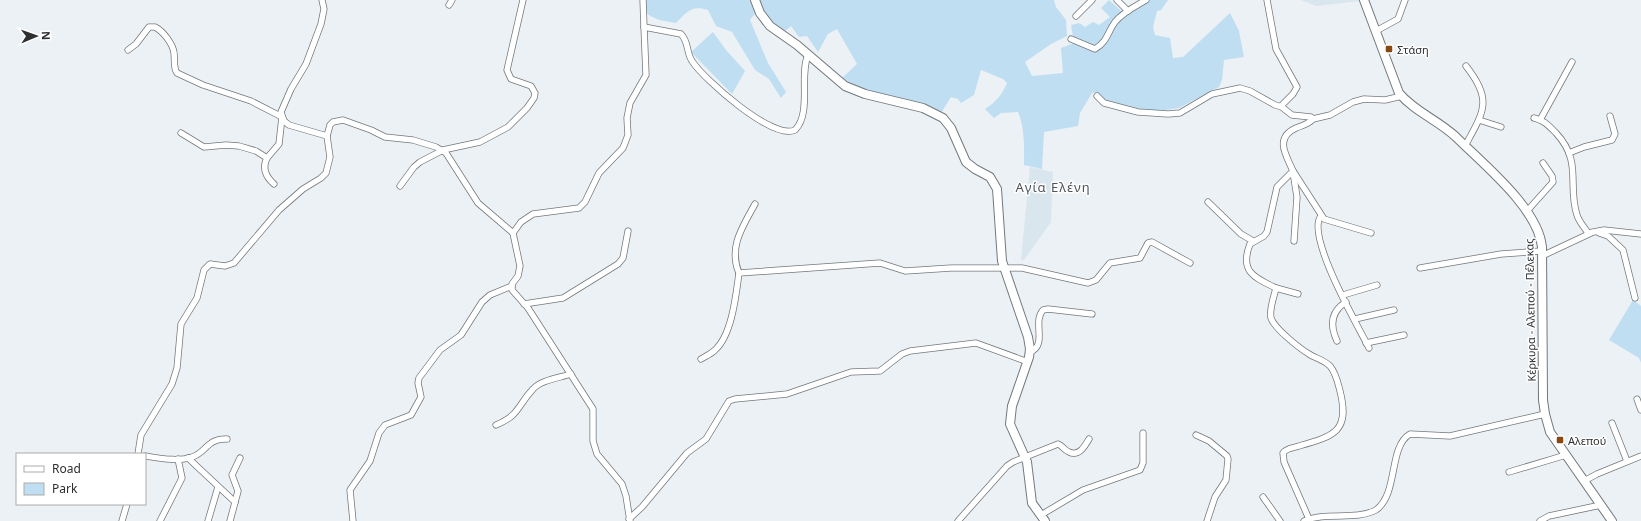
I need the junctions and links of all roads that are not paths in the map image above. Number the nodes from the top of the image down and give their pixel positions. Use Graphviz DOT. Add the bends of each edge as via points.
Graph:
graph roads {
  1 [pos="322,0"];
  2 [pos="523,0"];
  3 [pos="643,0"];
  4 [pos="755,0"];
  5 [pos="1092,0"];
  6 [pos="1117,0"];
  7 [pos="1146,0"];
  8 [pos="1267,0"];
  9 [pos="1364,0"];
  10 [pos="1405,0"];
  11 [pos="1128,11"];
  12 [pos="1076,16"];
  13 [pos="644,27"];
  14 [pos="1376,31"];
  15 [pos="1071,39"];
  16 [pos="128,50"];
  17 [pos="808,55"];
  18 [pos="1572,62"];
  19 [pos="1466,66"];
  20 [pos="1097,96"];
  21 [pos="1402,96"];
  22 [pos="1282,107"];
  23 [pos="1610,116"];
  24 [pos="282,117"];
  25 [pos="1313,119"];
  26 [pos="1479,120"];
  27 [pos="1501,127"];
  28 [pos="181,133"];
  29 [pos="328,136"];
  30 [pos="1464,146"];
  31 [pos="443,150"];
  32 [pos="1569,153"];
  33 [pos="267,158"];
  34 [pos="1544,163"];
  35 [pos="1293,171"];
  36 [pos="274,184"];
  37 [pos="400,186"];
  38 [pos="1208,202"];
  39 [pos="755,204"];
  40 [pos="1527,212"];
  41 [pos="1321,216"];
  42 [pos="513,232"];
  43 [pos="628,232"];
  44 [pos="1371,233"];
  45 [pos="1588,233"];
  46 [pos="1641,234"];
  47 [pos="1253,241"];
  48 [pos="1294,241"];
  49 [pos="1542,254"];
  50 [pos="1190,263"];
  51 [pos="1004,268"];
  52 [pos="1420,268"];
  53 [pos="739,273"];
  54 [pos="512,286"];
  55 [pos="1377,286"];
  56 [pos="1276,288"];
  57 [pos="1298,294"];
  58 [pos="1343,295"];
  59 [pos="1635,298"];
  60 [pos="1346,302"];
  61 [pos="524,304"];
  62 [pos="1394,310"];
  63 [pos="1092,314"];
  64 [pos="1355,319"];
  65 [pos="1404,336"];
  66 [pos="1337,341"];
  67 [pos="1030,352"];
  68 [pos="701,358"];
  69 [pos="1028,362"];
  70 [pos="570,374"];
  71 [pos="1637,400"];
  72 [pos="1641,410"];
  73 [pos="1544,414"];
  74 [pos="1612,423"];
  75 [pos="496,425"];
  76 [pos="1144,433"];
  77 [pos="1196,435"];
  78 [pos="227,439"];
  79 [pos="1089,439"];
  80 [pos="138,453"];
  81 [pos="1566,455"];
  82 [pos="146,456"];
  83 [pos="1641,456"];
  84 [pos="188,458"];
  85 [pos="240,458"];
  86 [pos="1025,458"];
  87 [pos="178,459"];
  88 [pos="1627,461"];
  89 [pos="1510,472"];
  90 [pos="1584,482"];
  91 [pos="218,487"];
  92 [pos="1263,497"];
  93 [pos="236,502"];
  94 [pos="127,505"];
  95 [pos="1601,505"];
  96 [pos="1043,518"];
  97 [pos="629,520"];
  98 [pos="1306,520"];
  99 [pos="122,521"];
  100 [pos="160,521"];
  101 [pos="208,521"];
  102 [pos="230,521"];
  103 [pos="354,521"];
  104 [pos="958,521"];
  105 [pos="1207,521"];
  106 [pos="1280,521"];
  107 [pos="1540,521"];
  108 [pos="1612,521"];
  1 -- 24 [label="street" via="324,9 321,24 306,64 282,108"];
  2 -- 31 [label="street" via="507,70 511,79 531,86 535,93 534,98 513,122 492,136 480,142"];
  3 -- 13 [label="street"];
  4 -- 17 [label="street" via="760,13 770,26"];
  5 -- 12 [label="street"];
  6 -- 11 [label="street"];
  7 -- 11 [label="street"];
  8 -- 22 [label="street" via="1275,44 1297,87"];
  9 -- 14 [label="street, Κέρκυρα - Αλεπού - Πέλεκας"];
  10 -- 14 [label="street" via="1398,19"];
  11 -- 15 [label="street" via="1114,23 1103,44 1096,49"];
  13 -- 17 [label="street" via="681,34 686,40 693,63 724,94 736,105 786,132 795,130 800,124 805,98 804,65"];
  13 -- 42 [label="street" via="646,75 630,103 627,118 628,135 623,148 599,173 585,202 579,208 533,214 521,222"];
  14 -- 21 [label="street, Κέρκυρα - Αλεπού - Πέλεκας" via="1395,85"];
  16 -- 24 [label="street" via="149,28 155,27 173,49 174,67 177,72 203,85 251,101"];
  17 -- 51 [label="street" via="838,81 853,90 923,108 945,120 964,159 990,177 996,186"];
  18 -- 32 [label="street" via="1537,119 1558,135"];
  19 -- 26 [label="street" via="1480,86 1483,103"];
  20 -- 22 [label="street" via="1104,103 1138,112 1168,114 1180,113 1212,94 1240,88"];
  21 -- 25 [label="street" via="1385,100 1364,99 1330,115"];
  21 -- 30 [label="street, Κέρκυρα - Αλεπού - Πέλεκας" via="1410,105 1444,126"];
  22 -- 25 [label="street" via="1292,115"];
  23 -- 32 [label="street" via="1615,134 1612,140"];
  24 -- 29 [label="street" via="291,127"];
  24 -- 33 [label="street" via="279,144"];
  25 -- 35 [label="street" via="1289,132 1284,138 1283,146"];
  26 -- 27 [label="street"];
  26 -- 30 [label="street"];
  28 -- 33 [label="street" via="204,147 239,146 256,151"];
  29 -- 31 [label="street" via="333,122 343,120 385,137 413,140"];
  29 -- 80 [label="street" via="328,168 321,178 303,189 279,210 234,263 228,266 210,264 205,268 198,295 181,324 172,384 141,435"];
  30 -- 40 [label="street, Κέρκυρα - Αλεπού - Πέλεκας"];
  31 -- 37 [label="street" via="417,164"];
  31 -- 42 [label="street" via="478,204"];
  32 -- 45 [label="street" via="1578,219"];
  33 -- 36 [label="street" via="264,165 265,174"];
  34 -- 40 [label="street" via="1553,182"];
  35 -- 41 [label="street"];
  35 -- 47 [label="street" via="1277,187 1266,233"];
  35 -- 48 [label="street" via="1297,197"];
  38 -- 47 [label="street" via="1241,234"];
  39 -- 53 [label="street" via="741,231 735,250 734,260"];
  40 -- 49 [label="street, Κέρκυρα - Αλεπού - Πέλεκας" via="1539,231"];
  41 -- 44 [label="street" via="1330,222"];
  41 -- 58 [label="street" via="1318,226 1320,245"];
  42 -- 54 [label="street" via="520,266"];
  43 -- 61 [label="street" via="620,263 563,298"];
  45 -- 46 [label="street" via="1604,230"];
  45 -- 49 [label="street"];
  45 -- 59 [label="street" via="1604,234 1623,250"];
  47 -- 56 [label="street" via="1249,248 1249,271 1255,279"];
  49 -- 52 [label="street" via="1501,254"];
  49 -- 73 [label="street, Κέρκυρα - Αλεπού - Πέλεκας"];
  50 -- 51 [label="street" via="1152,242 1148,243 1140,258 1110,263 1096,280 1088,283 1034,270"];
  51 -- 53 [label="street" via="905,271 896,270 886,264 872,263"];
  51 -- 67 [label="street" via="1028,337"];
  53 -- 68 [label="street" via="731,317 724,336 715,350"];
  54 -- 61 [label="street" via="513,292"];
  54 -- 103 [label="street" via="490,295 482,302 461,335 440,350 419,378 421,397 411,416 385,425 379,433 370,461 350,490"];
  55 -- 58 [label="street"];
  56 -- 57 [label="street"];
  56 -- 98 [label="street" via="1271,313 1273,322 1299,347 1331,368 1344,410 1343,423 1336,431 1283,453"];
  58 -- 60 [label="street"];
  60 -- 64 [label="street"];
  60 -- 66 [label="street" via="1337,308 1334,316 1333,332"];
  61 -- 70 [label="street"];
  62 -- 64 [label="street"];
  63 -- 67 [label="street" via="1043,310 1039,317 1039,345 1036,350"];
  64 -- 65 [label="street" via="1368,346"];
  67 -- 69 [label="street"];
  69 -- 86 [label="street" via="1012,406 1010,424"];
  69 -- 97 [label="street" via="976,343 966,344 906,352 880,371 851,372 787,394 729,401 706,439 687,452"];
  70 -- 75 [label="street" via="538,385 515,414"];
  70 -- 97 [label="street" via="594,409 593,441 597,454 622,484"];
  71 -- 72 [label="street"];
  73 -- 81 [label="street, Κέρκυρα - Αλεπού - Πέλεκας" via="1550,432"];
  73 -- 98 [label="street" via="1450,436 1410,434 1400,446 1390,486 1376,510 1356,517"];
  74 -- 88 [label="street"];
  76 -- 96 [label="street" via="1143,463 1140,470 1083,490"];
  77 -- 105 [label="street" via="1225,454 1228,460 1226,480 1215,497"];
  78 -- 84 [label="street" via="215,440 196,456"];
  79 -- 86 [label="street" via="1077,453 1071,453 1058,444"];
  81 -- 89 [label="street"];
  81 -- 90 [label="street, Κέρκυρα - Αλεπού - Πέλεκας"];
  82 -- 87 [label="street"];
  83 -- 88 [label="street"];
  84 -- 87 [label="street"];
  84 -- 91 [label="street"];
  85 -- 93 [label="street" via="232,476 238,491"];
  86 -- 96 [label="street" via="1032,500"];
  86 -- 104 [label="street" via="1007,466"];
  87 -- 100 [label="street" via="182,478"];
  88 -- 90 [label="street"];
  90 -- 95 [label="street, Κέρκυρα - Αλεπού - Πέλεκας"];
  91 -- 93 [label="street"];
  91 -- 101 [label="street"];
  92 -- 106 [label="street"];
  93 -- 102 [label="street"];
  94 -- 99 [label="street"];
  95 -- 107 [label="street" via="1549,516"];
  95 -- 108 [label="street, Κέρκυρα - Αλεπού - Πέλεκας"];
}
